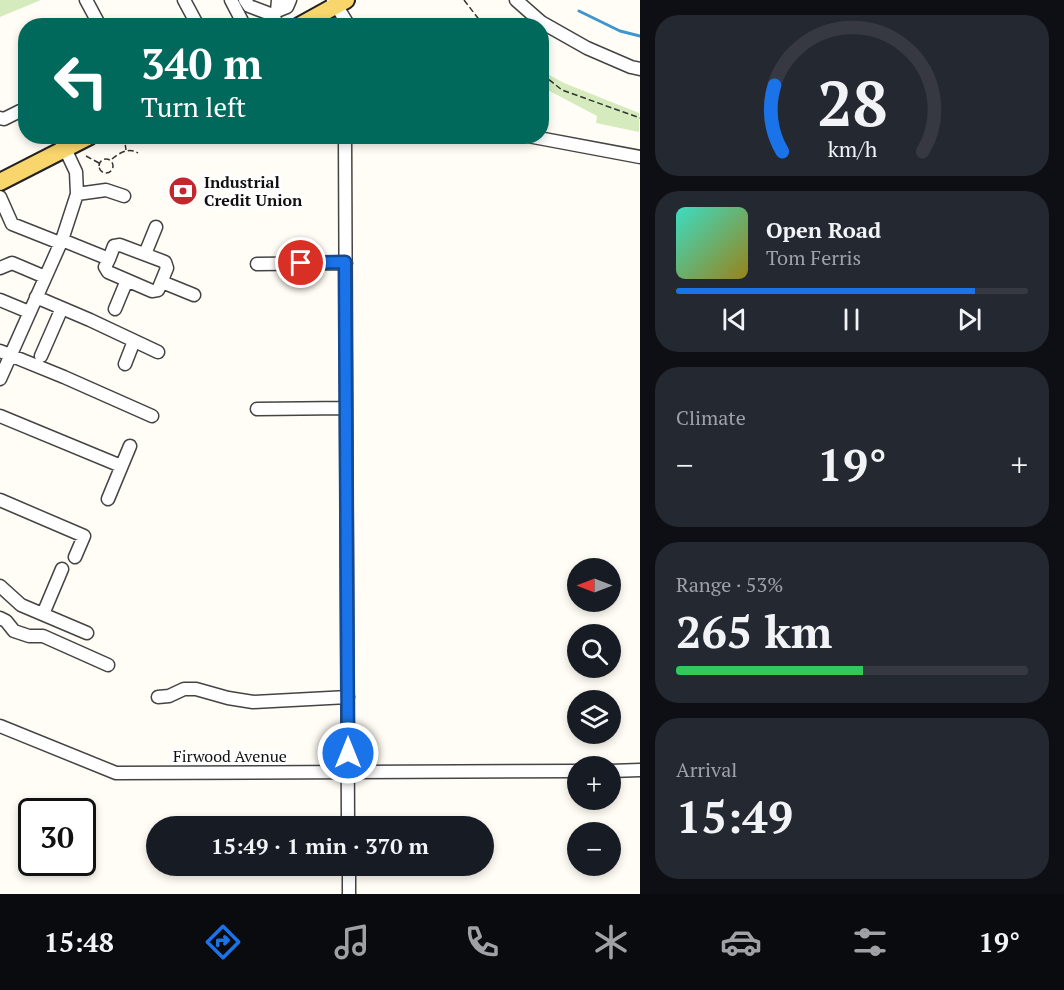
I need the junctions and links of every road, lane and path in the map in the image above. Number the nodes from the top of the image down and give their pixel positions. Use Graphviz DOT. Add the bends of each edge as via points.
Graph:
graph roads {
  1 [pos="86,0"];
  2 [pos="184,0"];
  3 [pos="231,0"];
  4 [pos="245,0"];
  5 [pos="284,0"];
  6 [pos="290,0"];
  7 [pos="464,0"];
  8 [pos="516,0"];
  9 [pos="338,2"];
  10 [pos="277,13"];
  11 [pos="96,18"];
  12 [pos="194,18"];
  13 [pos="240,18"];
  14 [pos="311,18"];
  15 [pos="345,18"];
  16 [pos="478,18"];
  17 [pos="536,18"];
  18 [pos="549,27"];
  19 [pos="639,69"];
  20 [pos="549,80"];
  21 [pos="18,104"];
  22 [pos="0,112"];
  23 [pos="18,112"];
  24 [pos="0,118"];
  25 [pos="639,118"];
  26 [pos="549,140"];
  27 [pos="60,144"];
  28 [pos="62,144"];
  29 [pos="125,144"];
  30 [pos="345,144"];
  31 [pos="126,151"];
  32 [pos="138,153"];
  33 [pos="86,156"];
  34 [pos="639,157"];
  35 [pos="111,160"];
  36 [pos="99,163"];
  37 [pos="0,182"];
  38 [pos="77,194"];
  39 [pos="124,196"];
  40 [pos="0,197"];
  41 [pos="156,227"];
  42 [pos="61,241"];
  43 [pos="145,254"];
  44 [pos="109,259"];
  45 [pos="345,262"];
  46 [pos="257,264"];
  47 [pos="0,268"];
  48 [pos="45,277"];
  49 [pos="127,280"];
  50 [pos="162,282"];
  51 [pos="194,295"];
  52 [pos="36,297"];
  53 [pos="0,300"];
  54 [pos="62,308"];
  55 [pos="115,309"];
  56 [pos="29,312"];
  57 [pos="134,341"];
  58 [pos="158,352"];
  59 [pos="5,353"];
  60 [pos="41,356"];
  61 [pos="125,364"];
  62 [pos="0,379"];
  63 [pos="346,408"];
  64 [pos="257,409"];
  65 [pos="0,416"];
  66 [pos="152,416"];
  67 [pos="130,446"];
  68 [pos="121,466"];
  69 [pos="108,499"];
  70 [pos="0,500"];
  71 [pos="75,556"];
  72 [pos="62,569"];
  73 [pos="0,586"];
  74 [pos="42,614"];
  75 [pos="0,618"];
  76 [pos="87,633"];
  77 [pos="108,665"];
  78 [pos="158,697"];
  79 [pos="348,697"];
  80 [pos="0,726"];
  81 [pos="348,771"];
  82 [pos="567,771"];
  83 [pos="621,771"];
  84 [pos="639,771"];
  85 [pos="348,816"];
  86 [pos="349,876"];
  87 [pos="349,894"];
  1 -- 11 [label="street"];
  2 -- 12 [label="street"];
  3 -- 13 [label="street"];
  4 -- 10 [label="street" via="249,6"];
  5 -- 10 [label="street"];
  6 -- 10 [label="street"];
  7 -- 16 [label="path"];
  8 -- 17 [label="street"];
  9 -- 14 [label="main road"];
  9 -- 15 [label="street"];
  18 -- 19 [label="street" via="587,48"];
  20 -- 25 [label="path" via="562,90"];
  21 -- 22 [label="street"];
  23 -- 24 [label="street"];
  26 -- 34 [label="street"];
  27 -- 37 [label="main road"];
  28 -- 38 [label="street" via="76,172"];
  29 -- 31 [label="path"];
  30 -- 45 [label="street"];
  31 -- 32 [label="path"];
  31 -- 35 [label="path"];
  33 -- 36 [label="path"];
  35 -- 36 [label="path"];
  35 -- 36 [label="path" via="113,169 107,173 100,170"];
  38 -- 39 [label="street" via="106,190"];
  38 -- 42 [label="street"];
  40 -- 42 [label="street" via="12,224"];
  41 -- 43 [label="street"];
  42 -- 44 [label="street"];
  42 -- 48 [label="street"];
  43 -- 44 [label="street" via="120,245 114,246"];
  43 -- 50 [label="street" via="165,262"];
  44 -- 49 [label="street" via="105,267 108,272"];
  45 -- 46 [label="street"];
  45 -- 63 [label="street"];
  47 -- 48 [label="street" via="12,263"];
  48 -- 52 [label="street"];
  49 -- 50 [label="street" via="152,291 159,290"];
  49 -- 55 [label="street"];
  50 -- 51 [label="street"];
  52 -- 54 [label="street"];
  52 -- 56 [label="street"];
  53 -- 56 [label="street"];
  54 -- 57 [label="street"];
  54 -- 60 [label="street"];
  56 -- 59 [label="street"];
  57 -- 58 [label="street"];
  57 -- 61 [label="street"];
  59 -- 62 [label="street"];
  59 -- 66 [label="street"];
  63 -- 64 [label="street"];
  63 -- 79 [label="street"];
  65 -- 68 [label="street"];
  67 -- 68 [label="street"];
  68 -- 69 [label="street"];
  70 -- 71 [label="street" via="84,536"];
  72 -- 74 [label="street"];
  73 -- 74 [label="street" via="21,605"];
  74 -- 76 [label="street"];
  75 -- 77 [label="street" via="14,630 43,636"];
  78 -- 79 [label="street" via="196,689 254,702"];
  79 -- 81 [label="street"];
  80 -- 81 [label="street, Firwood Avenue" via="116,773"];
  81 -- 82 [label="street, Firwood Avenue"];
  81 -- 85 [label="street"];
  83 -- 84 [label="street"];
  86 -- 87 [label="street"];
}
